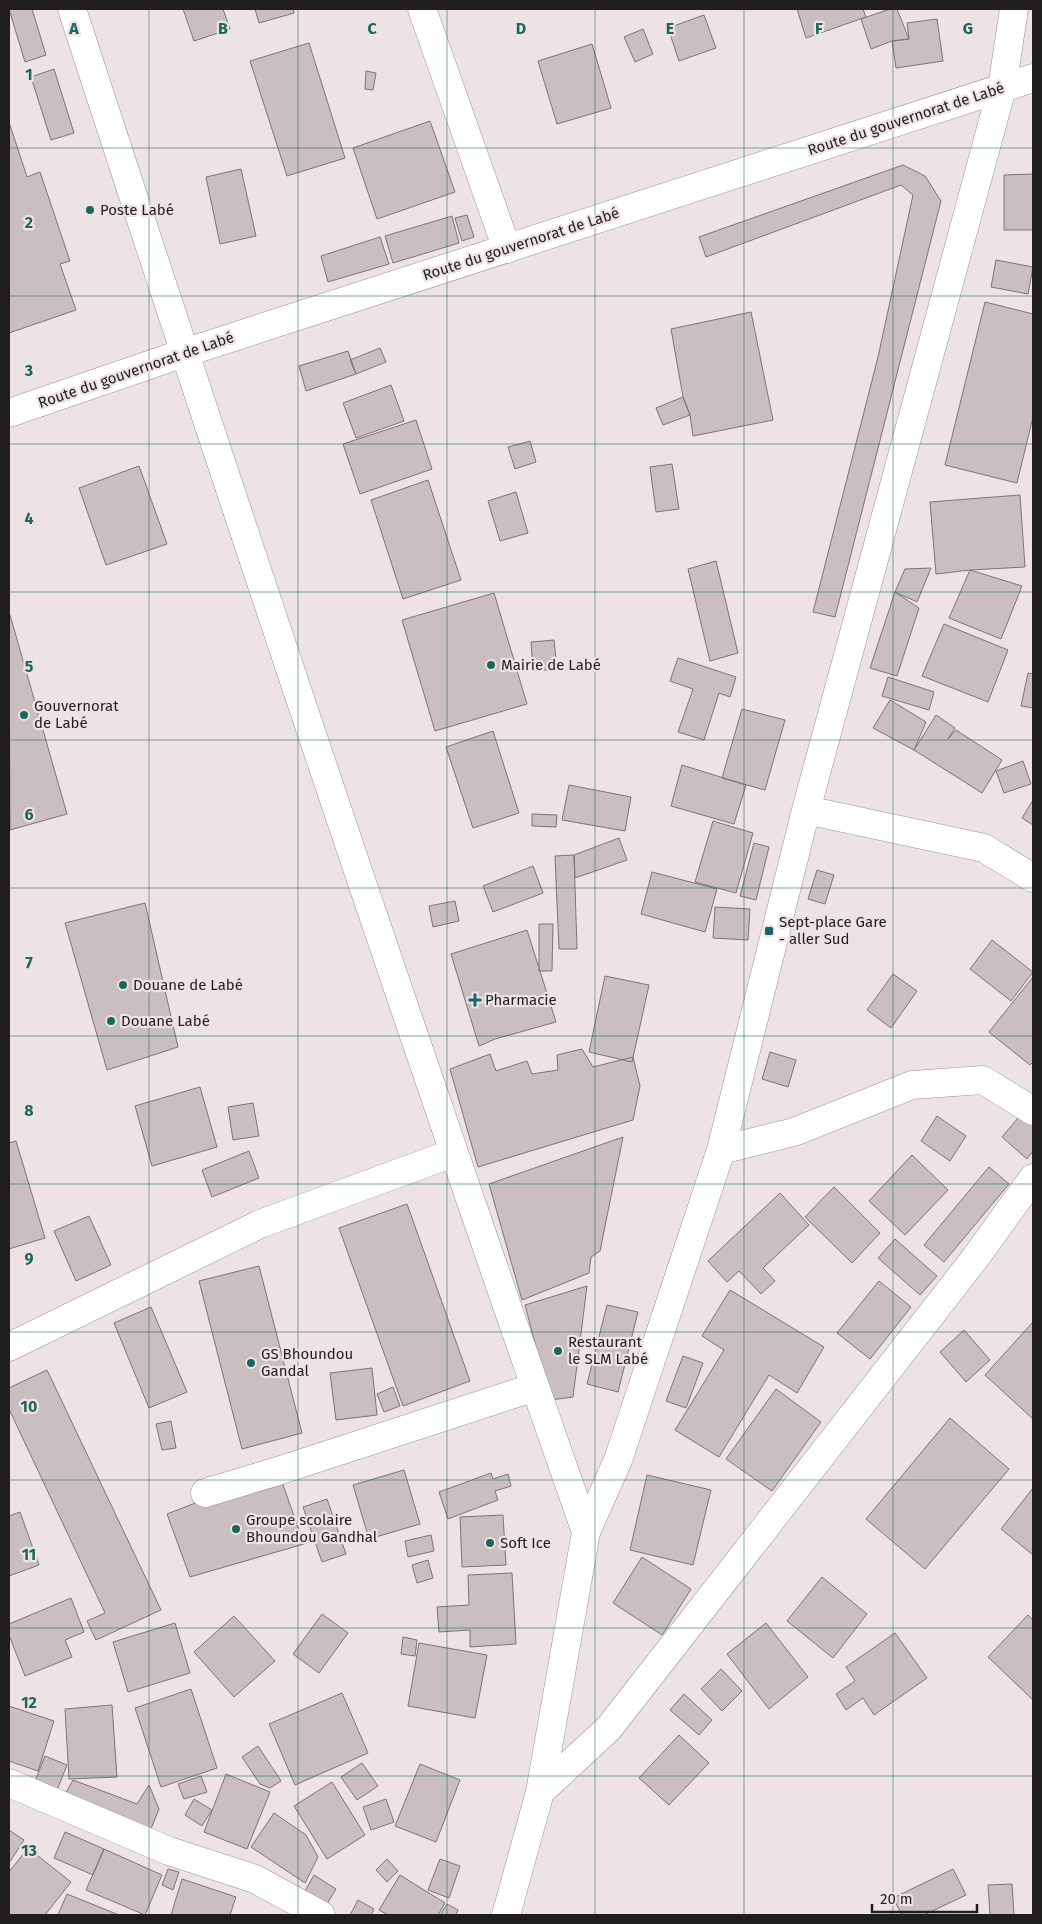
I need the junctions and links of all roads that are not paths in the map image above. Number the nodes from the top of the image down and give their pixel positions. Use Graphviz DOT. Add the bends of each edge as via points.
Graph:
graph roads {
  1 [pos="72,9"];
  2 [pos="422,9"];
  3 [pos="1014,9"];
  4 [pos="1033,78"];
  5 [pos="1002,88"];
  6 [pos="507,249"];
  7 [pos="184,353"];
  8 [pos="9,413"];
  9 [pos="806,810"];
  10 [pos="1033,878"];
  11 [pos="1033,1111"];
  12 [pos="721,1150"];
  13 [pos="453,1153"];
  14 [pos="1033,1178"];
  15 [pos="9,1347"];
  16 [pos="535,1387"];
  17 [pos="206,1493"];
  18 [pos="586,1532"];
  19 [pos="9,1782"];
  20 [pos="540,1792"];
  21 [pos="321,1915"];
  22 [pos="506,1915"];
  1 -- 7 [label="street"];
  2 -- 6 [label="street"];
  3 -- 5 [label="street"];
  4 -- 5 [label="street, Route du gouvernorat de Labé"];
  5 -- 6 [label="street, Route du gouvernorat de Labé"];
  5 -- 9 [label="street"];
  6 -- 7 [label="street, Route du gouvernorat de Labé"];
  7 -- 8 [label="street, Route du gouvernorat de Labé"];
  7 -- 13 [label="street"];
  9 -- 10 [label="street" via="984,848"];
  9 -- 12 [label="street"];
  11 -- 12 [label="street" via="984,1080 912,1085 794,1132"];
  12 -- 18 [label="street" via="618,1460"];
  13 -- 15 [label="street" via="260,1224"];
  13 -- 16 [label="street"];
  14 -- 20 [label="street" via="976,1257 609,1728"];
  16 -- 17 [label="street"];
  16 -- 18 [label="street"];
  18 -- 20 [label="street"];
  19 -- 21 [label="street" via="169,1851 255,1879"];
  20 -- 22 [label="street"];
}
